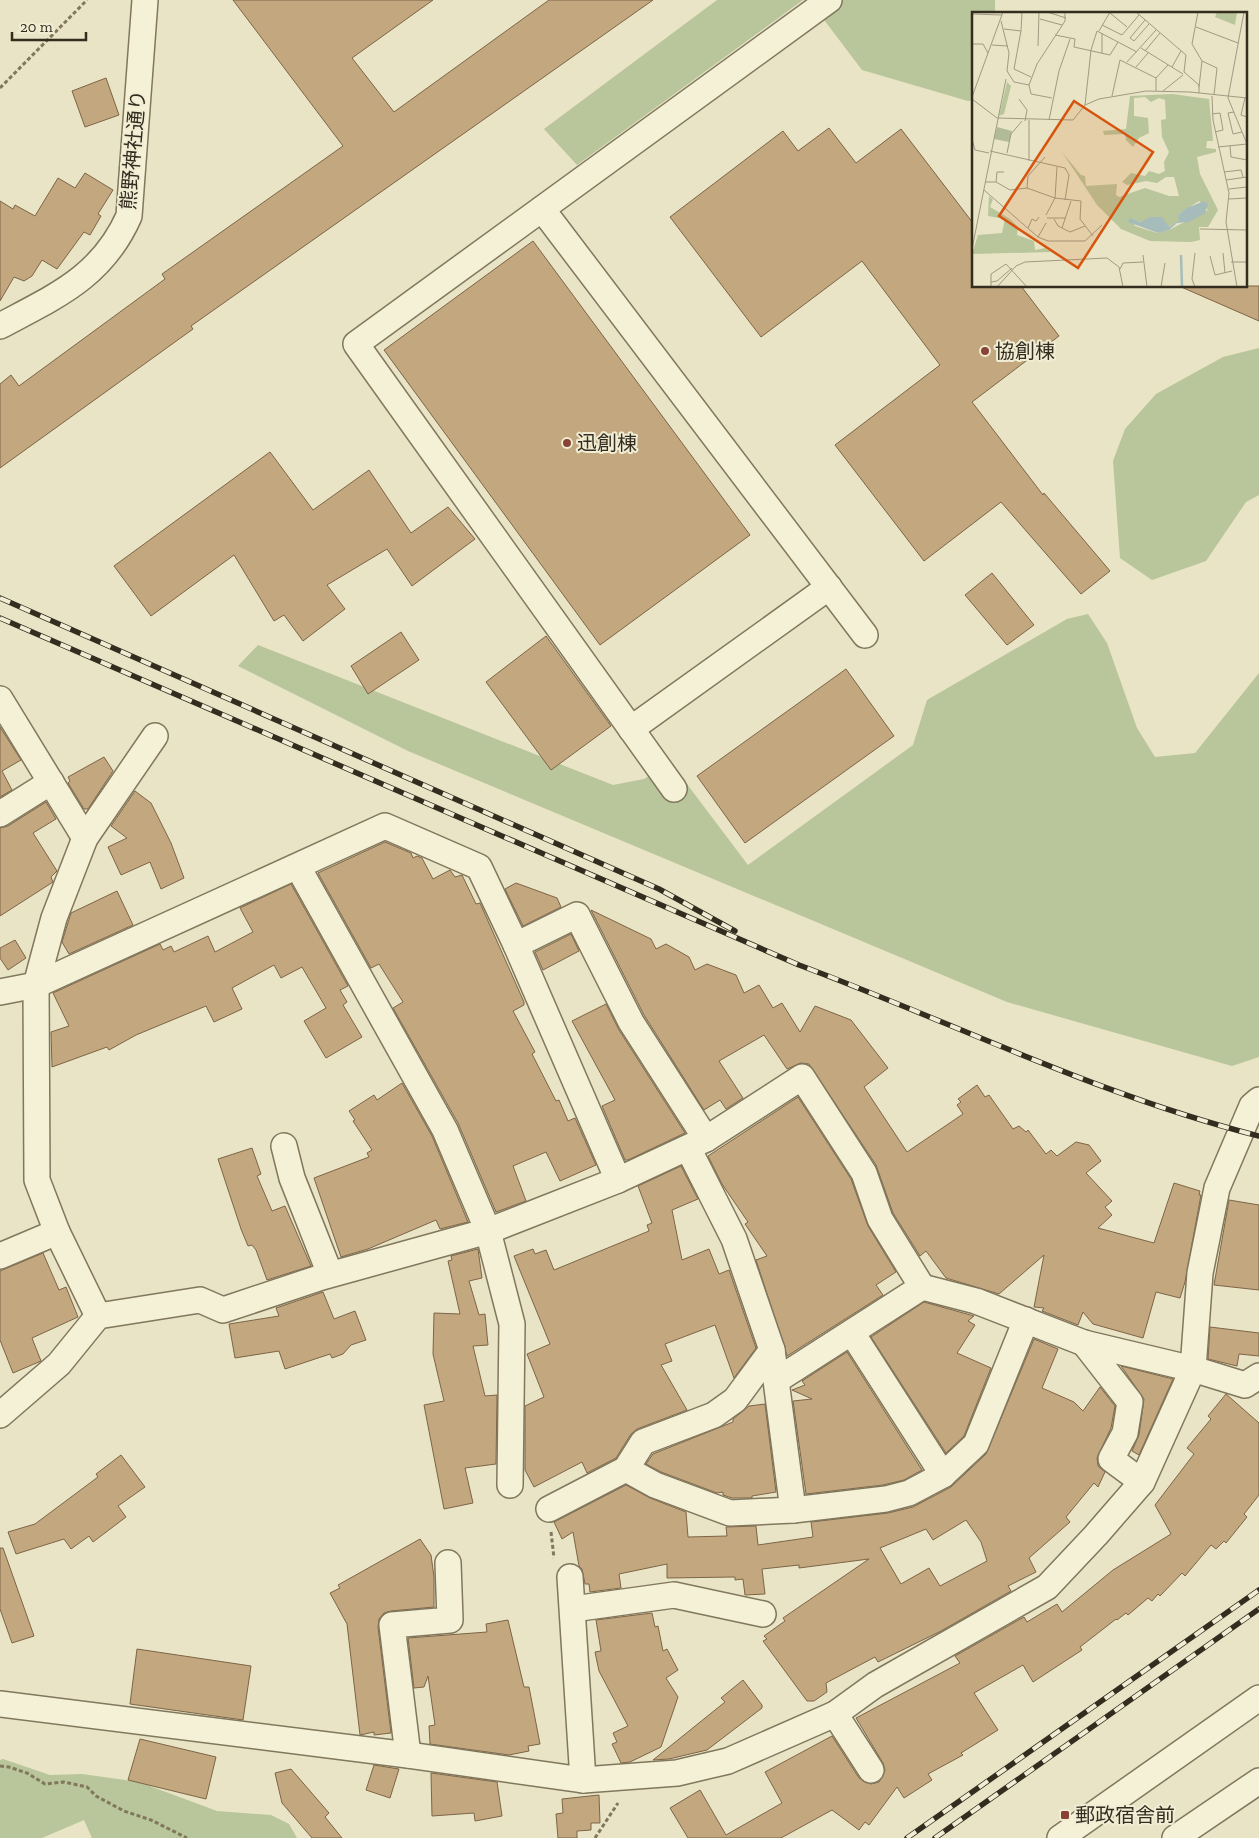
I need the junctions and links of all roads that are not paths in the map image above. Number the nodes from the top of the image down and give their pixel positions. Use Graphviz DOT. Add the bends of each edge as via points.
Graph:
graph roads {
  1 [pos="145,0"];
  2 [pos="829,0"];
  3 [pos="542,208"];
  4 [pos="0,326"];
  5 [pos="829,587"];
  6 [pos="866,635"];
  7 [pos="0,699"];
  8 [pos="631,729"];
  9 [pos="155,736"];
  10 [pos="52,782"];
  11 [pos="674,789"];
  12 [pos="0,814"];
  13 [pos="85,838"];
  14 [pos="298,867"];
  15 [pos="516,945"];
  16 [pos="36,984"];
  17 [pos="0,992"];
  18 [pos="1259,1100"];
  19 [pos="697,1144"];
  20 [pos="284,1146"];
  21 [pos="618,1180"];
  22 [pos="488,1231"];
  23 [pos="57,1232"];
  24 [pos="0,1256"];
  25 [pos="330,1274"];
  26 [pos="922,1287"];
  27 [pos="98,1316"];
  28 [pos="1026,1320"];
  29 [pos="852,1333"];
  30 [pos="1084,1343"];
  31 [pos="772,1350"];
  32 [pos="1192,1370"];
  33 [pos="1259,1376"];
  34 [pos="777,1380"];
  35 [pos="0,1415"];
  36 [pos="626,1469"];
  37 [pos="943,1475"];
  38 [pos="1142,1482"];
  39 [pos="510,1486"];
  40 [pos="549,1509"];
  41 [pos="793,1510"];
  42 [pos="448,1562"];
  43 [pos="570,1576"];
  44 [pos="572,1609"];
  45 [pos="763,1614"];
  46 [pos="1259,1698"];
  47 [pos="0,1704"];
  48 [pos="835,1714"];
  49 [pos="408,1755"];
  50 [pos="871,1770"];
  51 [pos="583,1780"];
  52 [pos="1259,1781"];
  53 [pos="1060,1838"];
  54 [pos="1175,1838"];
  1 -- 4 [label="street, 熊野神社通り" via="129,216 120,237 80,281"];
  2 -- 3 [label="street"];
  3 -- 5 [label="street"];
  3 -- 8 [label="street" via="356,344"];
  5 -- 6 [label="street"];
  5 -- 8 [label="street"];
  7 -- 10 [label="street"];
  8 -- 11 [label="street"];
  9 -- 13 [label="street"];
  10 -- 12 [label="street"];
  10 -- 13 [label="street"];
  13 -- 16 [label="street" via="54,918"];
  14 -- 15 [label="street" via="385,826 479,867"];
  14 -- 16 [label="street"];
  14 -- 22 [label="street" via="445,1130"];
  15 -- 19 [label="street" via="577,915"];
  15 -- 21 [label="street"];
  16 -- 17 [label="street"];
  16 -- 23 [label="street" via="36,1180"];
  18 -- 32 [label="street" via="1252,1106 1217,1188 1200,1273"];
  19 -- 21 [label="street"];
  19 -- 26 [label="street" via="802,1077 864,1173 880,1219"];
  19 -- 31 [label="street"];
  20 -- 25 [label="street" via="292,1178"];
  21 -- 22 [label="street"];
  22 -- 25 [label="street"];
  22 -- 39 [label="street" via="512,1324"];
  23 -- 24 [label="street"];
  23 -- 27 [label="street"];
  25 -- 27 [label="street" via="223,1310 200,1300"];
  26 -- 28 [label="street" via="976,1301"];
  26 -- 29 [label="street"];
  27 -- 35 [label="street" via="59,1364"];
  28 -- 30 [label="street"];
  28 -- 37 [label="street" via="976,1444"];
  29 -- 34 [label="street"];
  29 -- 37 [label="street"];
  30 -- 32 [label="street"];
  30 -- 38 [label="street" via="1130,1402 1125,1433 1111,1459"];
  31 -- 34 [label="street"];
  31 -- 36 [label="street" via="735,1400 714,1415 643,1442"];
  32 -- 33 [label="street" via="1246,1385"];
  32 -- 38 [label="street"];
  34 -- 41 [label="street"];
  36 -- 40 [label="street"];
  36 -- 41 [label="street" via="655,1485 730,1513"];
  37 -- 41 [label="street" via="909,1493 886,1499"];
  38 -- 48 [label="street" via="1047,1586 875,1685"];
  42 -- 49 [label="street" via="450,1620 392,1625"];
  43 -- 44 [label="street"];
  44 -- 45 [label="street" via="674,1595"];
  44 -- 51 [label="street"];
  46 -- 53 [label="street"];
  47 -- 49 [label="street"];
  48 -- 50 [label="street"];
  48 -- 51 [label="street" via="728,1761 677,1773"];
  49 -- 51 [label="street"];
  52 -- 54 [label="street"];
}
